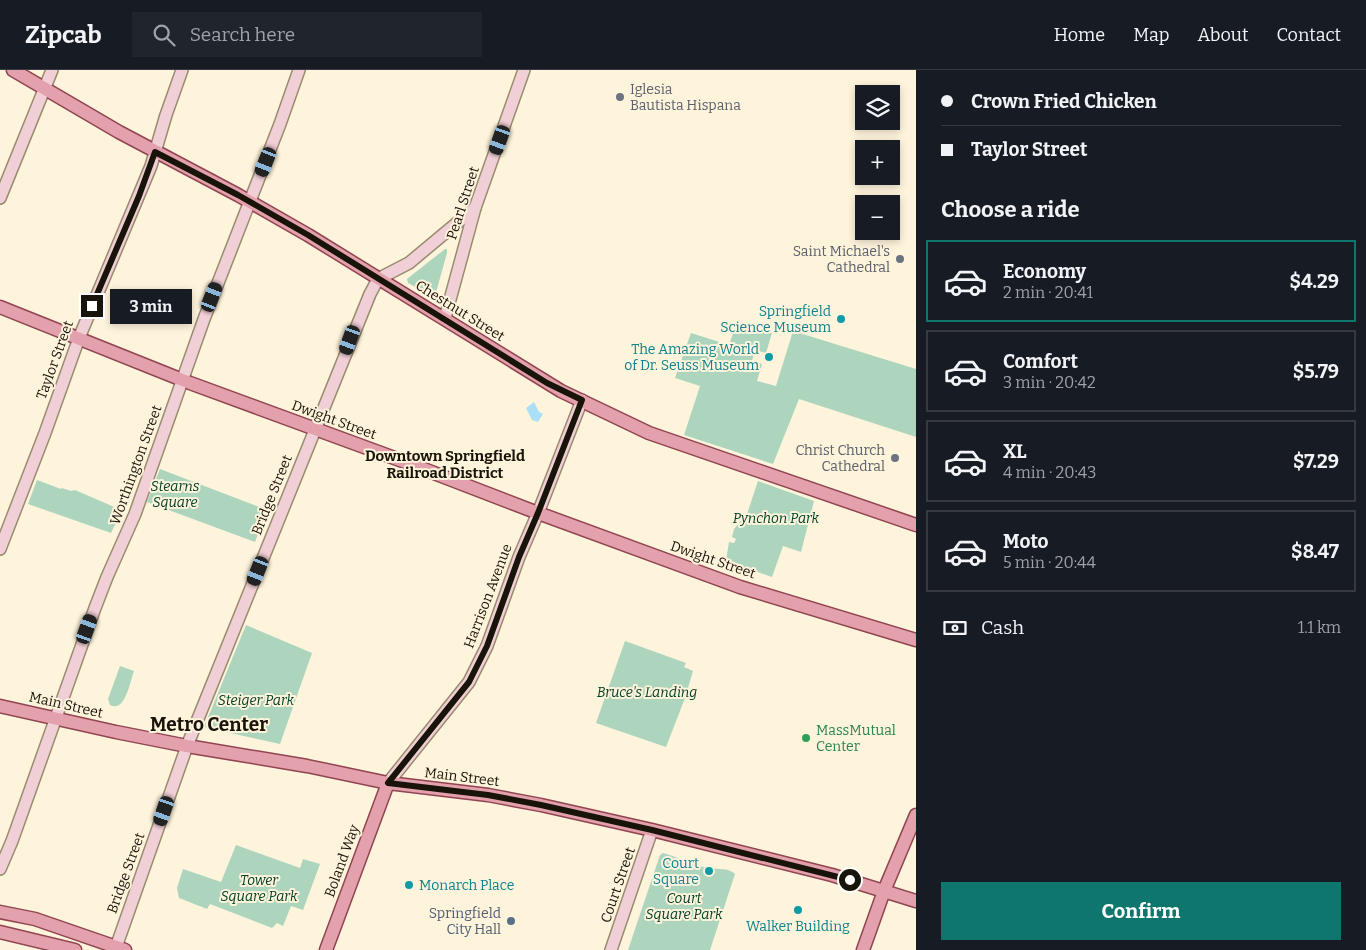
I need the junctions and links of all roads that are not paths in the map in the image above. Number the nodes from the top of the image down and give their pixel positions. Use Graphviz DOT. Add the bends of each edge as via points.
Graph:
graph roads {
  1 [pos="14,70"];
  2 [pos="52,70"];
  3 [pos="182,70"];
  4 [pos="299,70"];
  5 [pos="524,70"];
  6 [pos="45,89"];
  7 [pos="155,152"];
  8 [pos="0,198"];
  9 [pos="250,202"];
  10 [pos="475,208"];
  11 [pos="378,279"];
  12 [pos="0,307"];
  13 [pos="445,318"];
  14 [pos="79,338"];
  15 [pos="182,380"];
  16 [pos="582,400"];
  17 [pos="315,429"];
  18 [pos="538,513"];
  19 [pos="916,526"];
  20 [pos="0,550"];
  21 [pos="916,640"];
  22 [pos="0,706"];
  23 [pos="56,719"];
  24 [pos="187,746"];
  25 [pos="388,783"];
  26 [pos="916,815"];
  27 [pos="652,830"];
  28 [pos="0,869"];
  29 [pos="884,891"];
  30 [pos="916,901"];
  31 [pos="0,912"];
  32 [pos="0,932"];
  33 [pos="118,949"];
  34 [pos="75,950"];
  35 [pos="326,950"];
  36 [pos="611,950"];
  37 [pos="863,950"];
  1 -- 6 [label="main road, Chestnut Street"];
  2 -- 6 [label="main road"];
  3 -- 7 [label="main road, Taylor Street"];
  4 -- 9 [label="main road, Worthington Street"];
  5 -- 10 [label="main road, Pearl Street"];
  6 -- 7 [label="main road, Chestnut Street"];
  6 -- 8 [label="main road"];
  7 -- 9 [label="main road, Chestnut Street"];
  7 -- 14 [label="main road, Taylor Street"];
  9 -- 11 [label="main road, Chestnut Street"];
  9 -- 15 [label="main road, Worthington Street"];
  10 -- 11 [label="main road" via="409,262"];
  10 -- 13 [label="main road, Pearl Street"];
  11 -- 13 [label="main road, Chestnut Street"];
  11 -- 17 [label="main road, Bridge Street" via="355,326"];
  12 -- 14 [label="main road, Dwight Street"];
  13 -- 16 [label="main road, Chestnut Street" via="547,383"];
  14 -- 15 [label="main road, Dwight Street"];
  14 -- 20 [label="main road, Taylor Street"];
  15 -- 17 [label="main road, Dwight Street"];
  15 -- 23 [label="main road, Worthington Street" via="135,514 107,577"];
  16 -- 18 [label="main road, Harrison Avenue"];
  16 -- 19 [label="main road, Chestnut Street" via="649,433"];
  17 -- 18 [label="main road, Dwight Street"];
  17 -- 24 [label="main road, Bridge Street"];
  18 -- 21 [label="main road, Dwight Street" via="740,587"];
  18 -- 25 [label="main road, Harrison Avenue" via="487,646 469,682"];
  22 -- 23 [label="main road, Main Street"];
  23 -- 24 [label="main road, Main Street"];
  23 -- 28 [label="main road, Worthington Street"];
  24 -- 25 [label="main road, Main Street"];
  24 -- 33 [label="main road, Bridge Street"];
  25 -- 27 [label="main road, Main Street" via="507,798"];
  25 -- 35 [label="main road, Boland Way"];
  26 -- 29 [label="main road"];
  27 -- 29 [label="main road, Main Street"];
  27 -- 36 [label="main road, Court Street"];
  29 -- 30 [label="main road, Main Street"];
  29 -- 37 [label="main road"];
  31 -- 33 [label="main road" via="36,919"];
  32 -- 34 [label="main road"];
}
